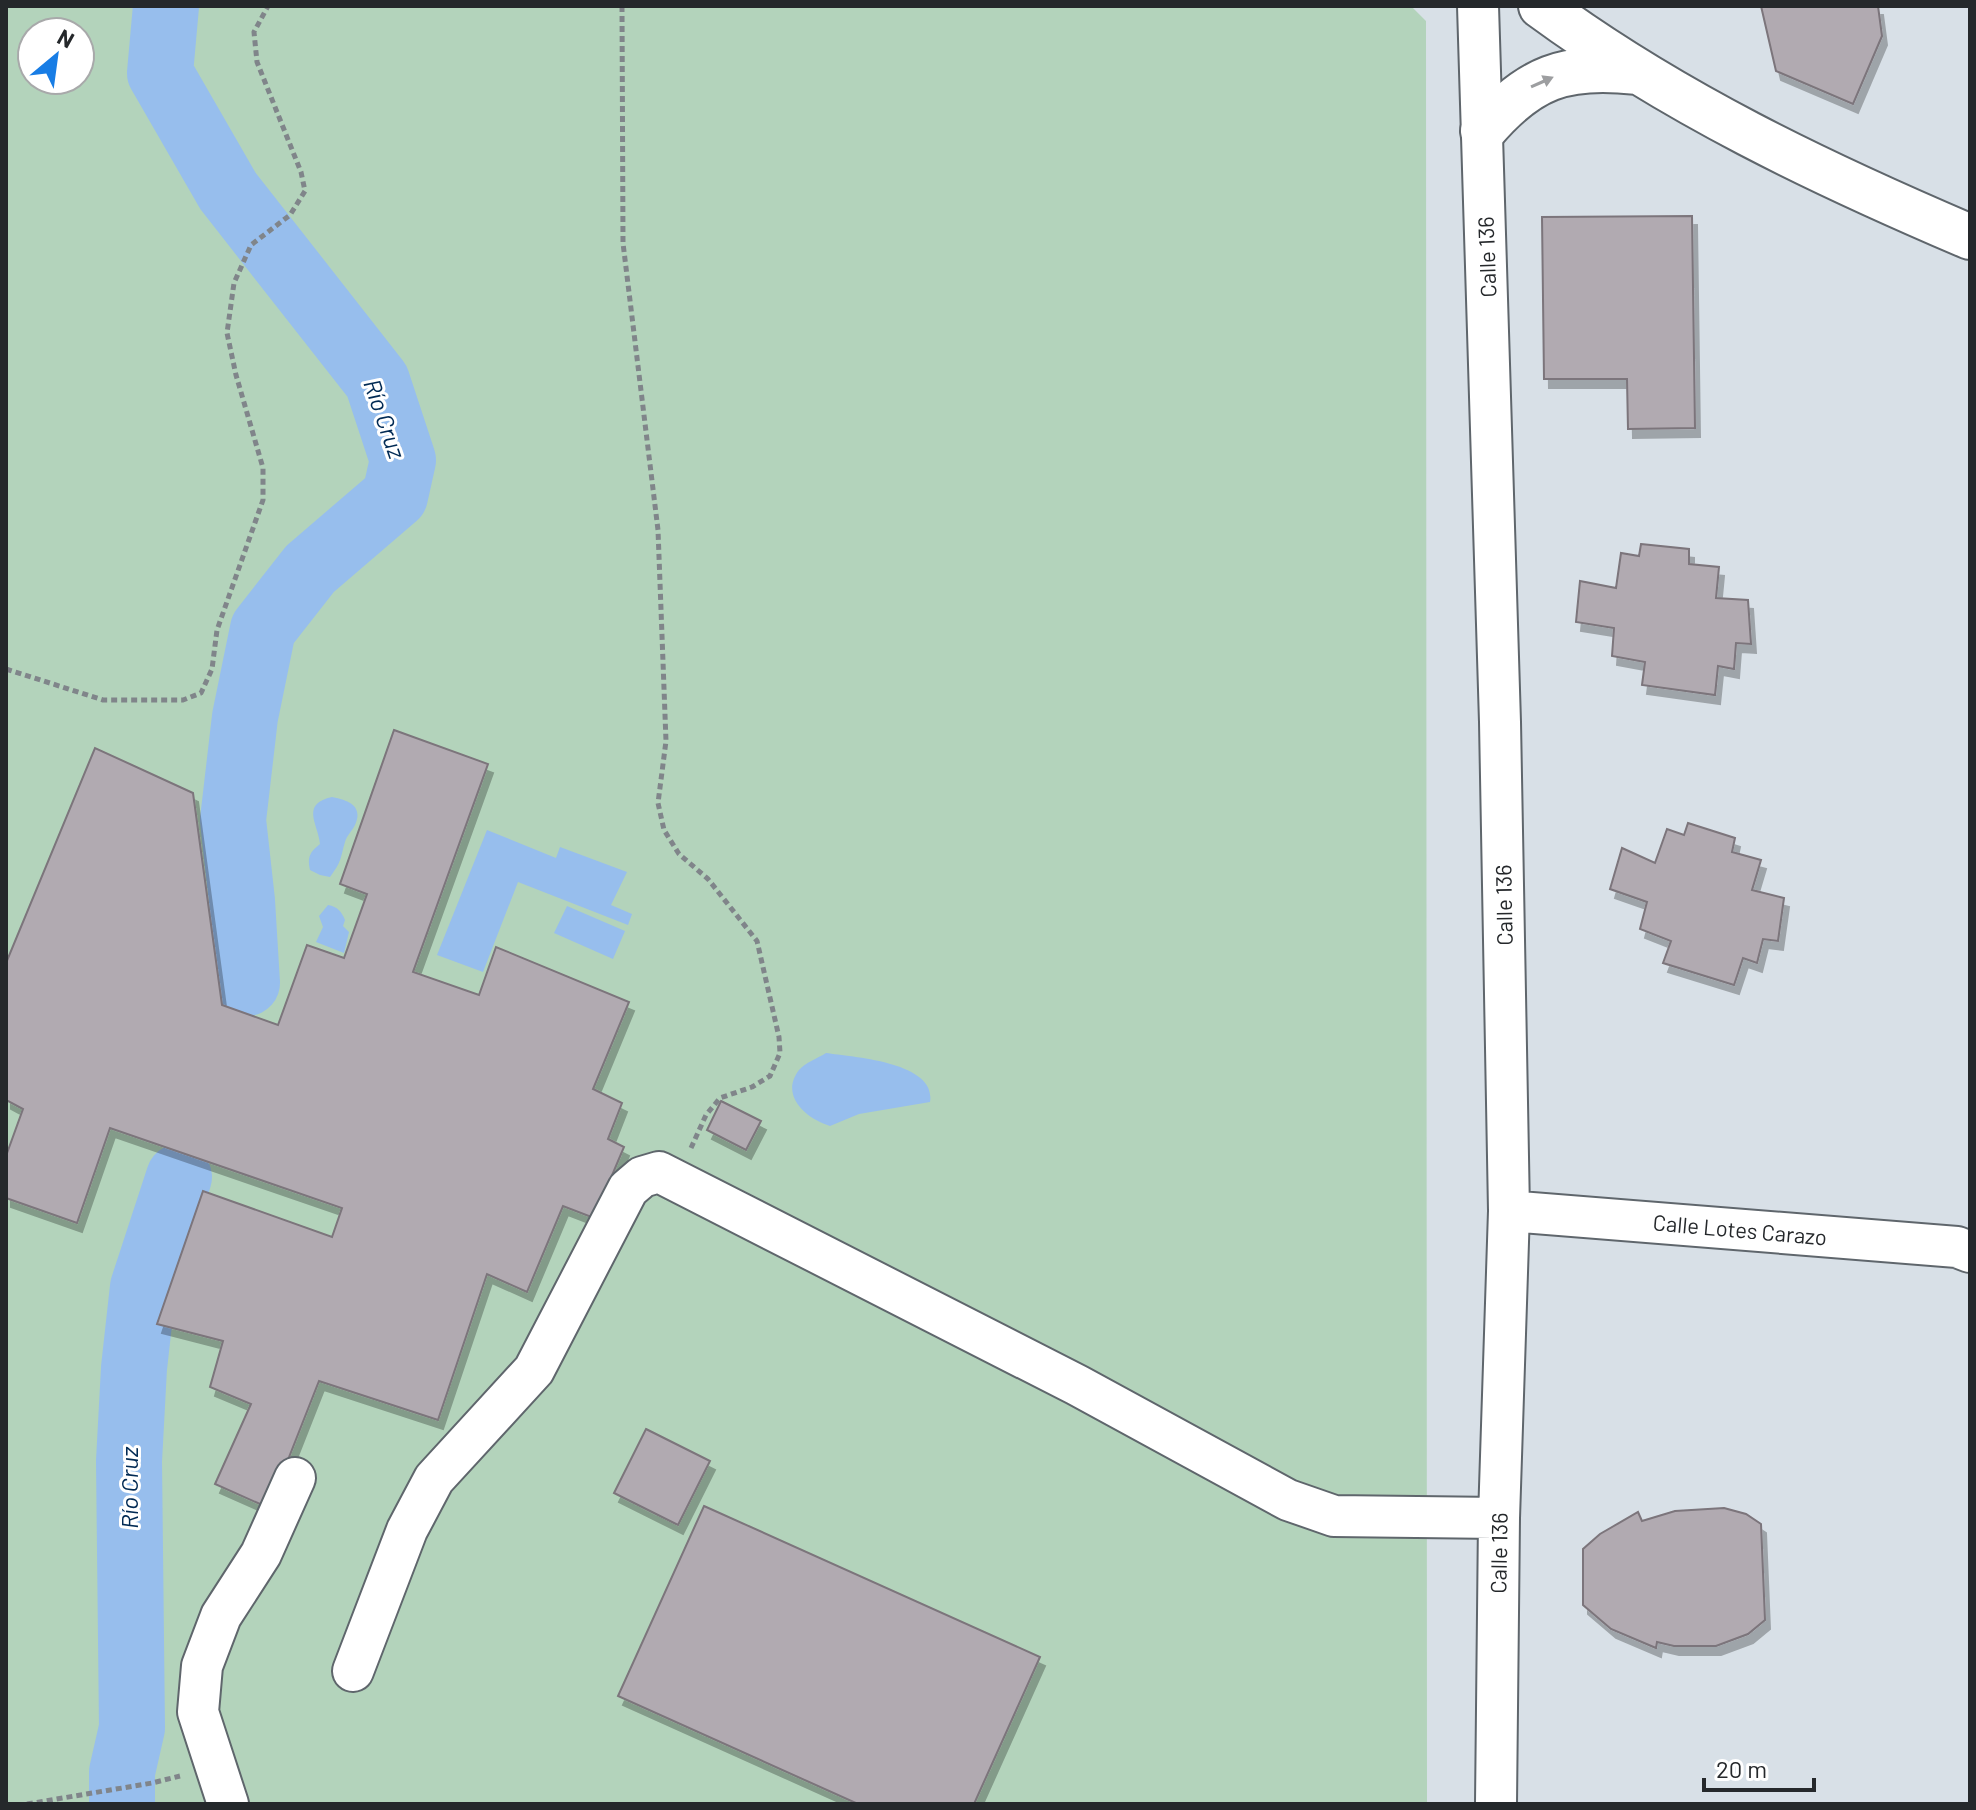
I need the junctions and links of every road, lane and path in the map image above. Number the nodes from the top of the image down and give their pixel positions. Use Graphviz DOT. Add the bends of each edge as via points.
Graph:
graph roads {
  1 [pos="268,6"];
  2 [pos="622,6"];
  3 [pos="1478,6"];
  4 [pos="1541,6"];
  5 [pos="1636,72"];
  6 [pos="1483,131"];
  7 [pos="1970,237"];
  8 [pos="6,669"];
  9 [pos="679,1183"];
  10 [pos="1509,1211"];
  11 [pos="1970,1252"];
  12 [pos="295,1478"];
  13 [pos="1499,1518"];
  14 [pos="353,1671"];
  15 [pos="152,1783"];
  16 [pos="27,1804"];
  17 [pos="228,1804"];
  18 [pos="1496,1804"];
  1 -- 8 [label="path" via="254,32 257,62 305,191 290,215 251,245 234,283 227,333 263,468 263,500 217,630 212,669 201,693 183,700 103,700"];
  2 -- 9 [label="path" via="623,243 658,530 666,741 658,803 664,830 679,854 708,879 757,941 780,1053 770,1076 720,1098 706,1115"];
  3 -- 6 [label="street, Calle 136"];
  4 -- 5 [label="main road"];
  6 -- 5 [label="main road, one-way" via="1534,85 1566,72"];
  5 -- 7 [label="main road" via="1775,149"];
  6 -- 10 [label="street, Calle 136"];
  9 -- 13 [label="street" via="1077,1385 1288,1500 1334,1516"];
  9 -- 14 [label="street" via="659,1172 628,1189 534,1370 434,1479 407,1530"];
  10 -- 11 [label="street, Calle Lotes Carazo"];
  10 -- 13 [label="street, Calle 136"];
  12 -- 17 [label="street" via="261,1554 221,1616 202,1666 198,1712"];
  13 -- 18 [label="street, Calle 136"];
  15 -- 16 [label="path"];
}
